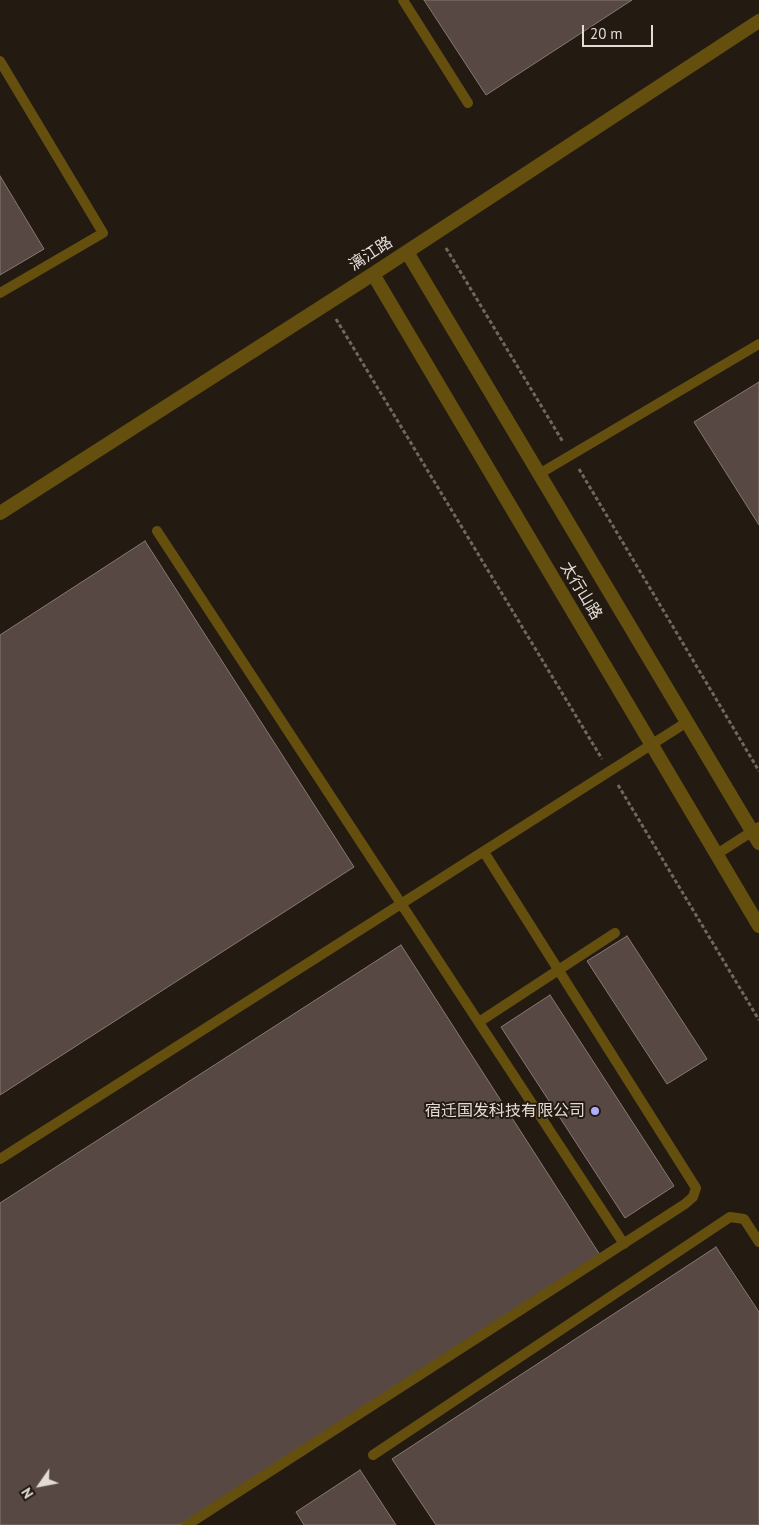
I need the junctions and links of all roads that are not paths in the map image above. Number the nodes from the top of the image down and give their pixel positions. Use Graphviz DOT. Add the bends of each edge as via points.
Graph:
graph roads {
  1 [pos="403,0"];
  2 [pos="759,20"];
  3 [pos="0,61"];
  4 [pos="468,103"];
  5 [pos="407,252"];
  6 [pos="373,274"];
  7 [pos="0,293"];
  8 [pos="759,344"];
  9 [pos="539,474"];
  10 [pos="1,509"];
  11 [pos="157,531"];
  12 [pos="687,722"];
  13 [pos="652,744"];
  14 [pos="757,834"];
  15 [pos="484,852"];
  16 [pos="716,854"];
  17 [pos="402,904"];
  18 [pos="759,926"];
  19 [pos="615,933"];
  20 [pos="558,970"];
  21 [pos="479,1022"];
  22 [pos="0,1160"];
  23 [pos="759,1242"];
  24 [pos="624,1244"];
  25 [pos="373,1455"];
  26 [pos="187,1525"];
  1 -- 4 [label="lane"];
  2 -- 5 [label="street, 漓江路"];
  3 -- 7 [label="lane" via="103,233"];
  5 -- 6 [label="street, 漓江路"];
  5 -- 9 [label="street, 太行山路"];
  6 -- 10 [label="street, 漓江路"];
  6 -- 13 [label="street, 太行山路"];
  8 -- 9 [label="lane"];
  9 -- 12 [label="street, 太行山路"];
  11 -- 17 [label="lane"];
  12 -- 13 [label="lane"];
  12 -- 14 [label="street, 太行山路"];
  13 -- 15 [label="lane"];
  13 -- 16 [label="street, 太行山路"];
  14 -- 16 [label="lane"];
  15 -- 17 [label="lane"];
  15 -- 20 [label="lane"];
  16 -- 18 [label="street, 太行山路"];
  17 -- 21 [label="lane"];
  17 -- 22 [label="lane"];
  19 -- 20 [label="lane"];
  20 -- 21 [label="lane"];
  20 -- 24 [label="lane" via="696,1188 685,1204"];
  21 -- 24 [label="lane"];
  23 -- 25 [label="lane" via="744,1219 730,1218"];
  24 -- 26 [label="lane"];
}
